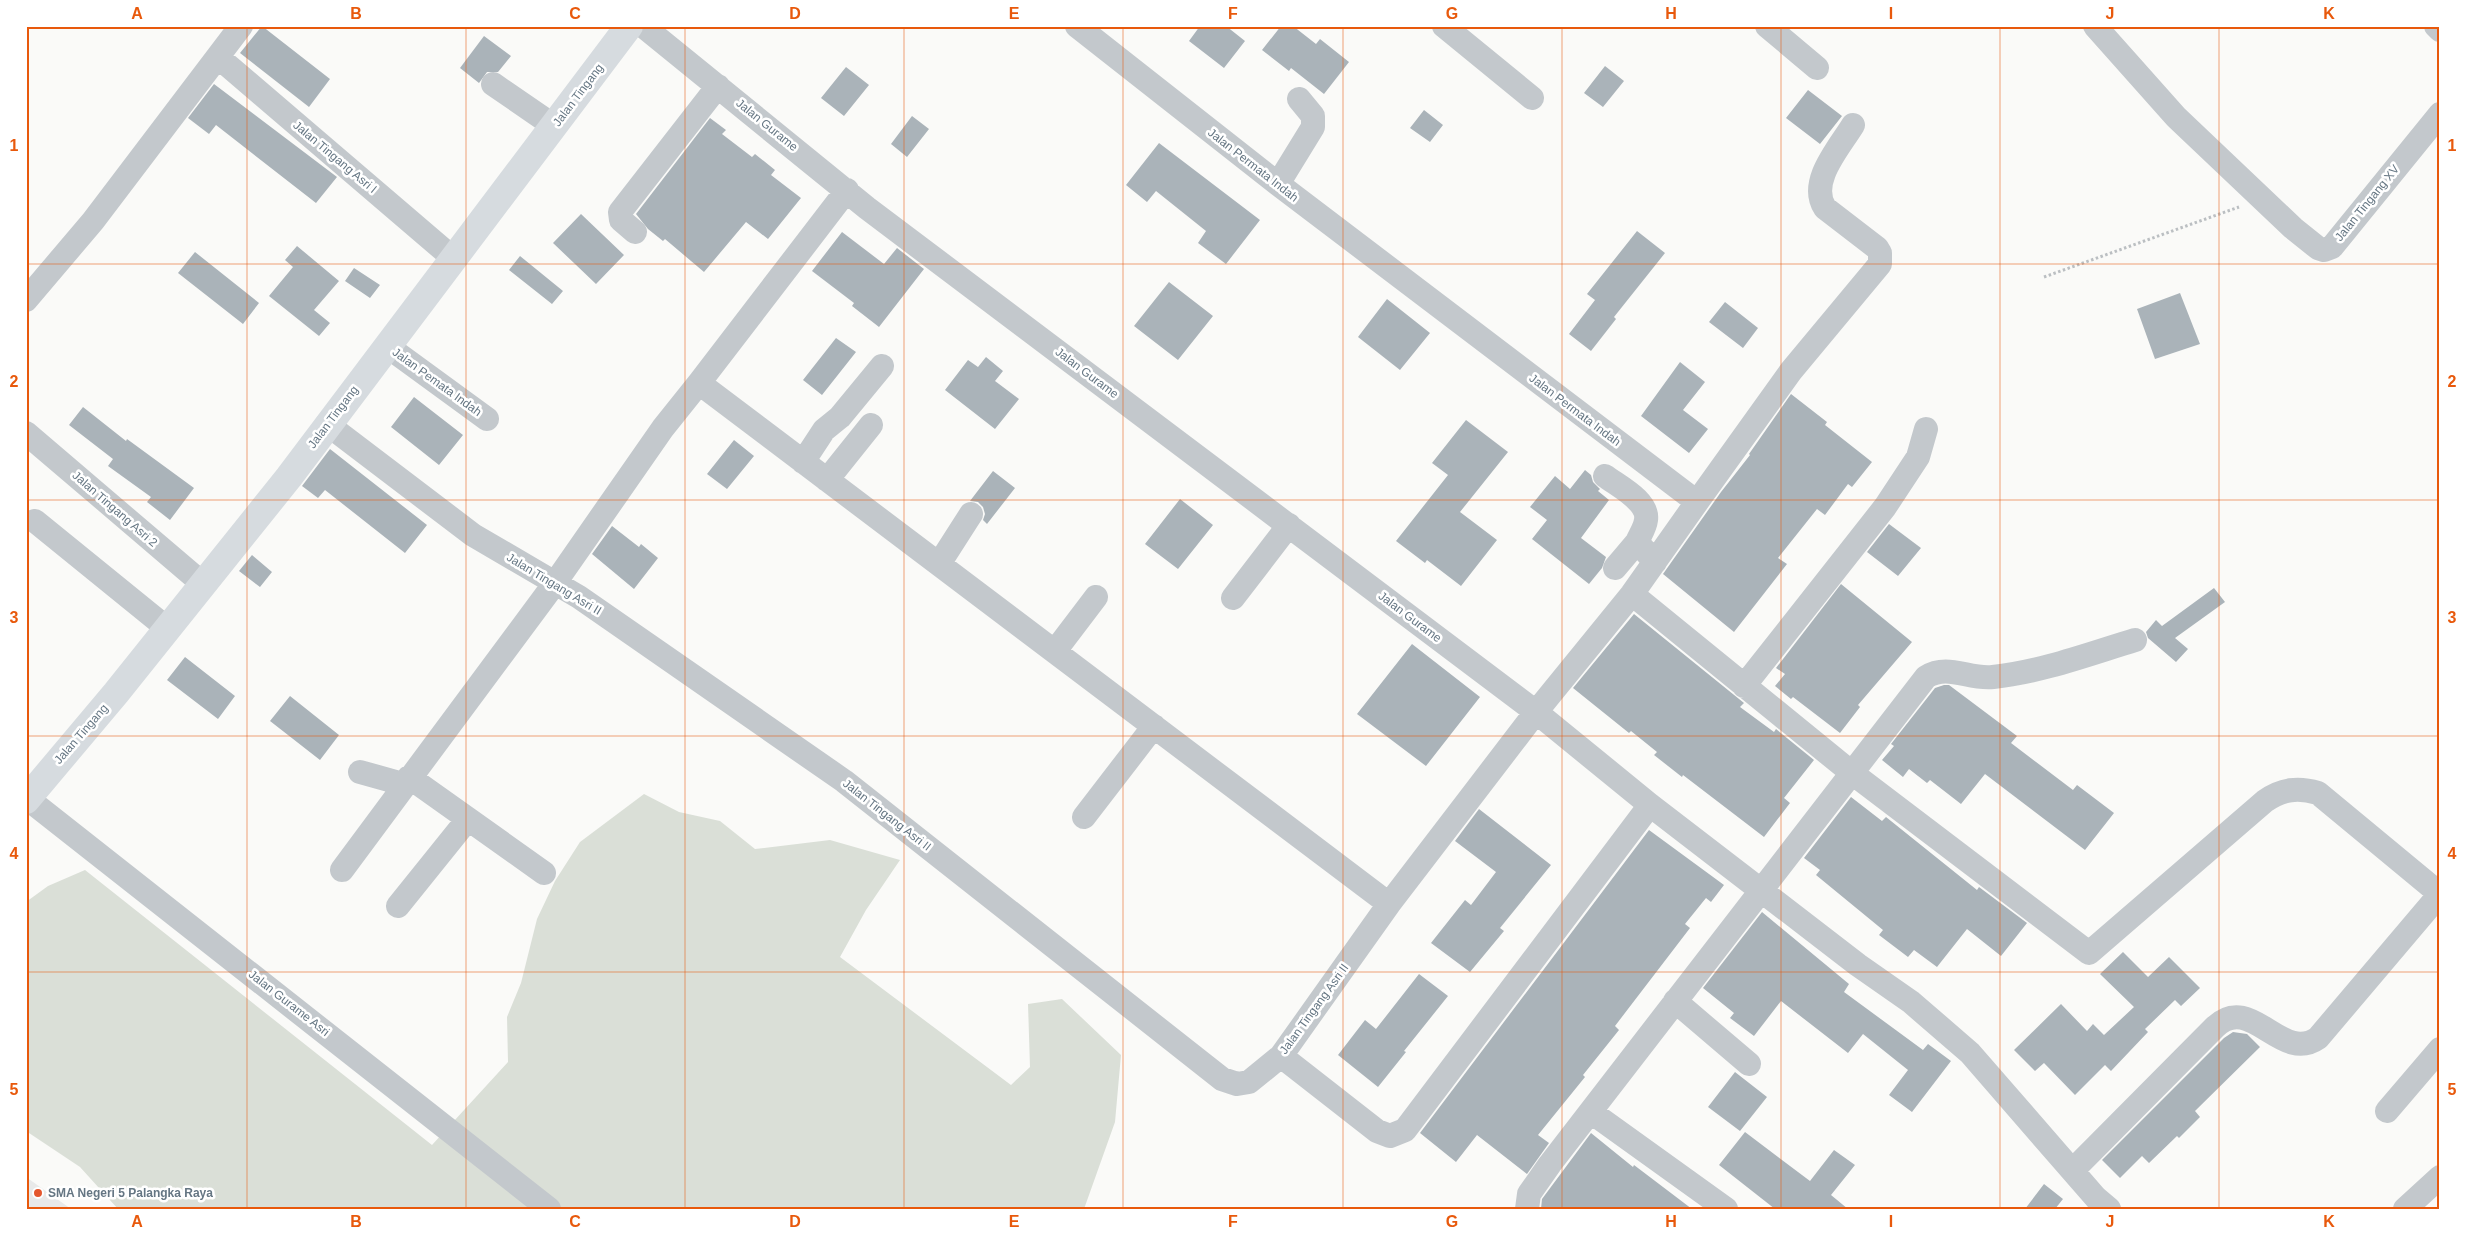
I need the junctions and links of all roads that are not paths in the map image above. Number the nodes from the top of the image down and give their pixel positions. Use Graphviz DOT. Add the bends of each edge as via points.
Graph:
graph roads {
  1 [pos="630,26"];
  2 [pos="643,26"];
  3 [pos="1077,26"];
  4 [pos="1444,26"];
  5 [pos="1767,26"];
  6 [pos="2095,26"];
  7 [pos="2436,26"];
  8 [pos="239,27"];
  9 [pos="2440,30"];
  10 [pos="218,57"];
  11 [pos="1817,68"];
  12 [pos="493,84"];
  13 [pos="718,86"];
  14 [pos="1532,98"];
  15 [pos="1299,99"];
  16 [pos="2440,114"];
  17 [pos="1853,125"];
  18 [pos="554,126"];
  19 [pos="1278,184"];
  20 [pos="847,190"];
  21 [pos="634,232"];
  22 [pos="453,258"];
  23 [pos="26,300"];
  24 [pos="387,346"];
  25 [pos="882,366"];
  26 [pos="699,383"];
  27 [pos="488,418"];
  28 [pos="327,424"];
  29 [pos="871,425"];
  30 [pos="1926,429"];
  31 [pos="26,433"];
  32 [pos="803,462"];
  33 [pos="1605,476"];
  34 [pos="827,480"];
  35 [pos="1697,502"];
  36 [pos="971,514"];
  37 [pos="35,521"];
  38 [pos="1289,525"];
  39 [pos="1637,542"];
  40 [pos="1655,562"];
  41 [pos="939,564"];
  42 [pos="1615,568"];
  43 [pos="555,583"];
  44 [pos="203,584"];
  45 [pos="1632,594"];
  46 [pos="1096,597"];
  47 [pos="1233,598"];
  48 [pos="168,629"];
  49 [pos="2135,640"];
  50 [pos="1055,651"];
  51 [pos="1744,686"];
  52 [pos="1536,712"];
  53 [pos="1154,726"];
  54 [pos="360,772"];
  55 [pos="1852,773"];
  56 [pos="406,781"];
  57 [pos="29,791"];
  58 [pos="1650,804"];
  59 [pos="1084,817"];
  60 [pos="468,819"];
  61 [pos="342,870"];
  62 [pos="544,874"];
  63 [pos="1763,890"];
  64 [pos="2440,894"];
  65 [pos="1389,904"];
  66 [pos="398,906"];
  67 [pos="1675,1001"];
  68 [pos="2440,1049"];
  69 [pos="1281,1056"];
  70 [pos="1749,1064"];
  71 [pos="2388,1111"];
  72 [pos="1591,1112"];
  73 [pos="2073,1170"];
  74 [pos="2440,1177"];
  75 [pos="549,1209"];
  76 [pos="1527,1209"];
  77 [pos="1726,1209"];
  78 [pos="2109,1209"];
  79 [pos="2405,1209"];
  1 -- 18 [label="main road, Jalan Tingang"];
  2 -- 13 [label="street, Jalan Gurame"];
  3 -- 19 [label="street, Jalan Permata Indah"];
  4 -- 14 [label="street"];
  5 -- 11 [label="street"];
  6 -- 16 [label="street, Jalan Tingang XV" via="2176,117 2318,248 2330,249"];
  7 -- 9 [label="street"];
  8 -- 10 [label="street"];
  10 -- 22 [label="street, Jalan Tingang Asri I"];
  10 -- 23 [label="street" via="93,221"];
  12 -- 18 [label="street"];
  13 -- 20 [label="street, Jalan Gurame"];
  13 -- 21 [label="street" via="620,212 621,220"];
  15 -- 19 [label="street" via="1313,116 1313,127"];
  17 -- 35 [label="street" via="1820,180 1820,200 1825,208 1877,248 1880,264 1791,371"];
  18 -- 22 [label="main road, Jalan Tingang"];
  19 -- 35 [label="street, Jalan Permata Indah"];
  20 -- 26 [label="street"];
  20 -- 38 [label="street, Jalan Gurame"];
  22 -- 24 [label="main road, Jalan Tingang"];
  24 -- 27 [label="street, Jalan Pemata Indah"];
  24 -- 28 [label="main road, Jalan Tingang"];
  25 -- 32 [label="street" via="840,417 824,430"];
  26 -- 32 [label="street"];
  26 -- 43 [label="street" via="663,428"];
  28 -- 43 [label="street, Jalan Tingang Asri II" via="473,535"];
  28 -- 44 [label="main road, Jalan Tingang"];
  29 -- 34 [label="street"];
  30 -- 51 [label="street" via="1918,457 1885,507"];
  31 -- 44 [label="street, Jalan Tingang Asri 2"];
  32 -- 34 [label="street"];
  33 -- 39 [label="street" via="1646,510 1645,526"];
  34 -- 41 [label="street"];
  35 -- 40 [label="street, Jalan Tingang Asri II"];
  36 -- 41 [label="street"];
  37 -- 48 [label="street"];
  38 -- 47 [label="street"];
  38 -- 52 [label="street, Jalan Gurame"];
  39 -- 40 [label="street"];
  39 -- 42 [label="street"];
  40 -- 45 [label="street, Jalan Tingang Asri II"];
  41 -- 50 [label="street"];
  43 -- 56 [label="street"];
  43 -- 69 [label="street, Jalan Tingang Asri II" via="579,596 844,781 1222,1079 1237,1084 1249,1082"];
  44 -- 48 [label="main road, Jalan Tingang"];
  45 -- 51 [label="street"];
  45 -- 52 [label="street, Jalan Tingang Asri II"];
  46 -- 50 [label="street"];
  48 -- 57 [label="main road, Jalan Tingang"];
  49 -- 55 [label="street" via="2008,675 1984,677 1949,670 1933,672 1920,682"];
  50 -- 53 [label="street"];
  51 -- 55 [label="street"];
  52 -- 58 [label="street, Jalan Gurame"];
  52 -- 65 [label="street, Jalan Tingang Asri II"];
  53 -- 59 [label="street"];
  53 -- 65 [label="street"];
  54 -- 56 [label="street"];
  55 -- 63 [label="street"];
  55 -- 64 [label="street" via="2089,953 2265,801 2285,791 2306,789 2318,793"];
  56 -- 60 [label="street"];
  56 -- 61 [label="street"];
  57 -- 75 [label="street, Jalan Gurame Asri"];
  58 -- 63 [label="street, Jalan Gurame"];
  58 -- 69 [label="street" via="1406,1130 1390,1136 1377,1131"];
  60 -- 62 [label="street"];
  60 -- 66 [label="street"];
  63 -- 67 [label="street"];
  63 -- 73 [label="street, Jalan Gurame" via="1911,1002 1970,1053"];
  64 -- 73 [label="street" via="2318,1038 2300,1043 2276,1036 2238,1015 2227,1018"];
  65 -- 69 [label="street, Jalan Tingang Asri II"];
  67 -- 70 [label="street"];
  67 -- 72 [label="street"];
  68 -- 71 [label="street"];
  72 -- 76 [label="street" via="1529,1194"];
  72 -- 77 [label="street"];
  73 -- 78 [label="street, Jalan Gurame"];
  74 -- 79 [label="street"];
}
